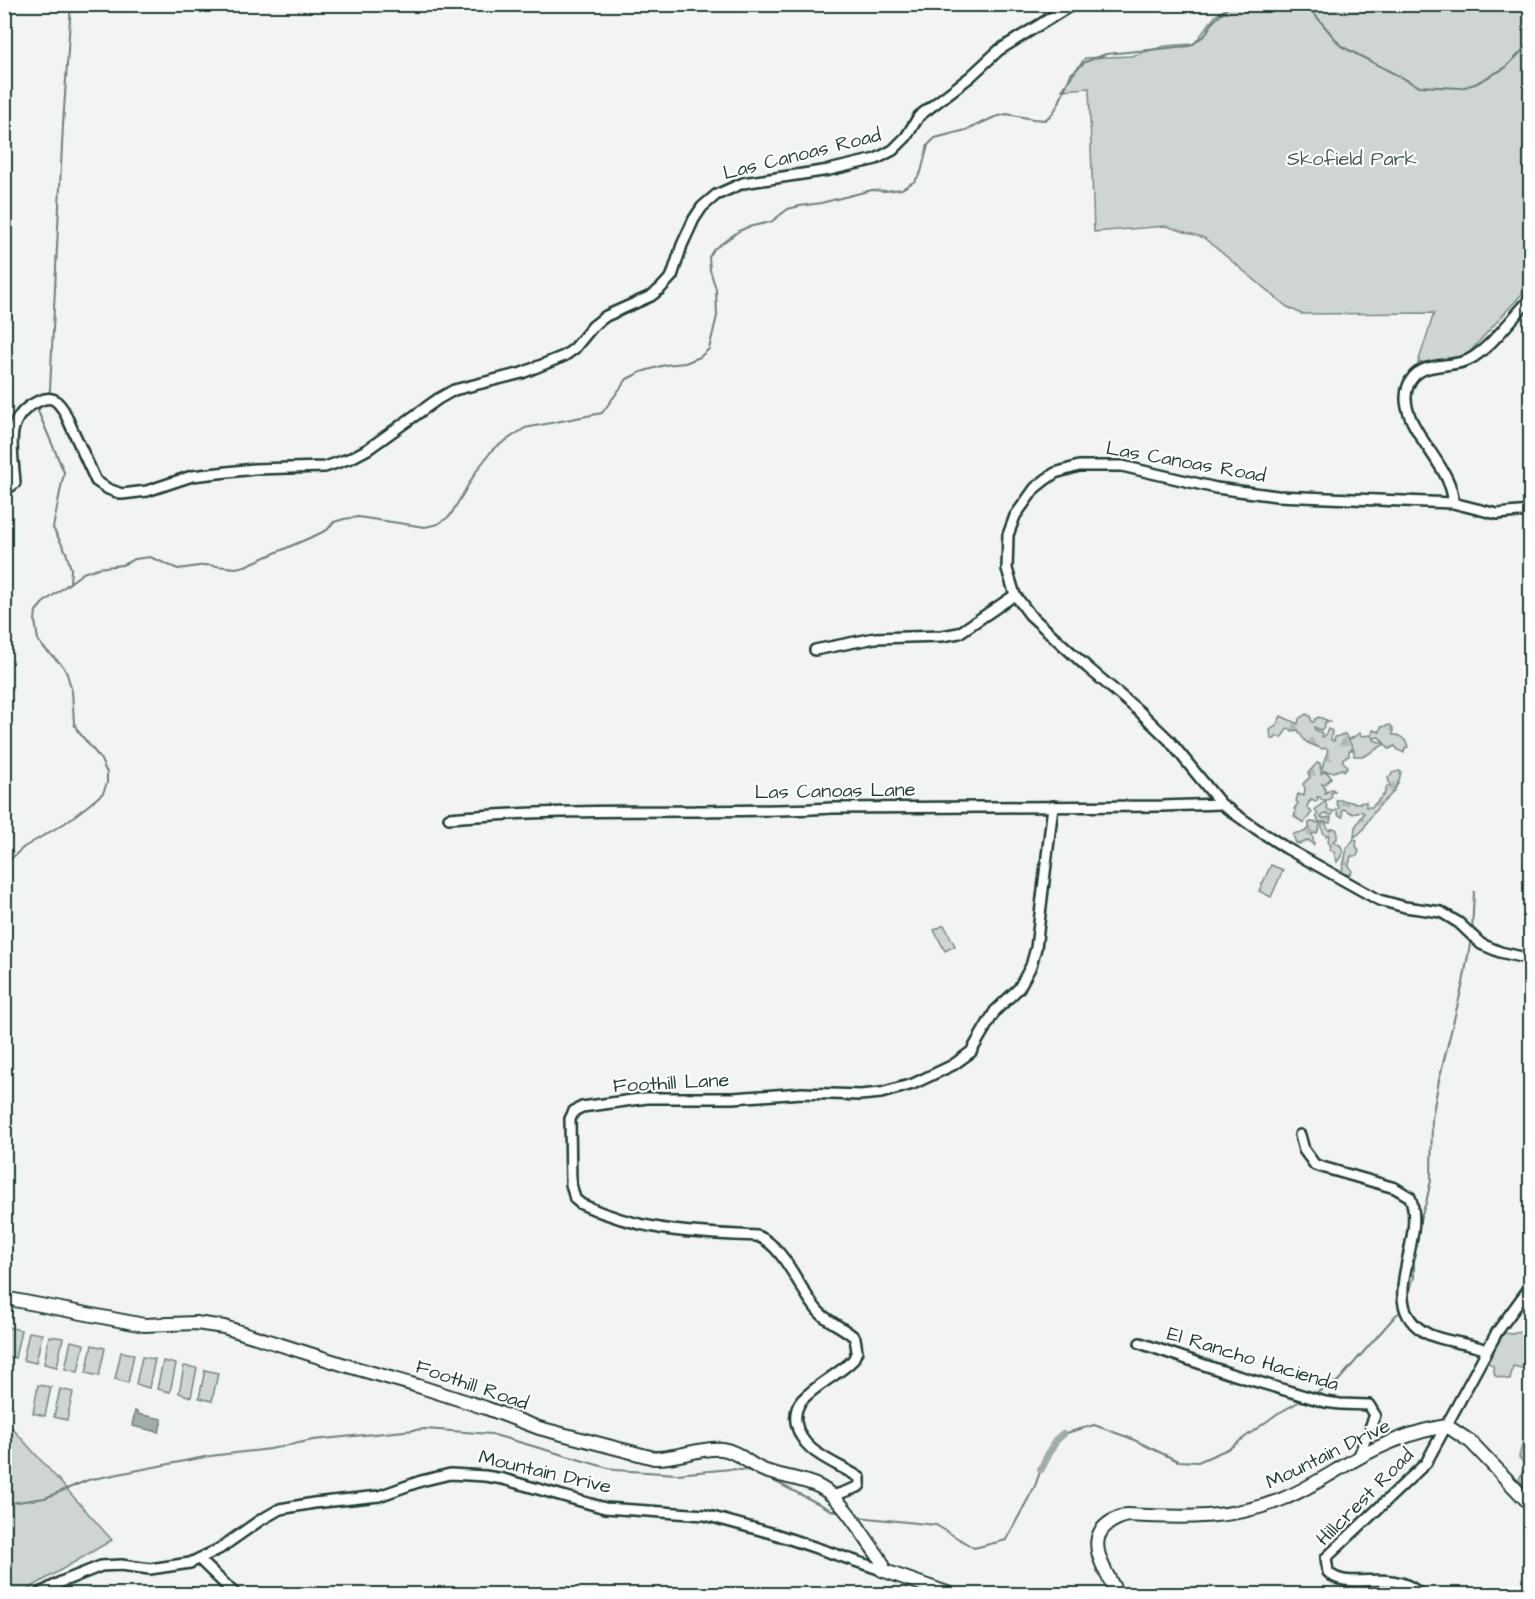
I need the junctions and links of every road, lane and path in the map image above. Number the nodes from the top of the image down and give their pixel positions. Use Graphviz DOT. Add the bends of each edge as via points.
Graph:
graph roads {
  1 [pos="1073,4"];
  2 [pos="1530,299"];
  3 [pos="4,491"];
  4 [pos="1453,503"];
  5 [pos="1530,511"];
  6 [pos="1015,595"];
  7 [pos="815,650"];
  8 [pos="1221,804"];
  9 [pos="1053,806"];
  10 [pos="448,818"];
  11 [pos="1530,959"];
  12 [pos="1300,1135"];
  13 [pos="1530,1287"];
  14 [pos="4,1298"];
  15 [pos="1140,1343"];
  16 [pos="1487,1350"];
  17 [pos="1447,1426"];
  18 [pos="1358,1458"];
  19 [pos="833,1496"];
  20 [pos="1530,1504"];
  21 [pos="199,1559"];
  22 [pos="882,1569"];
  23 [pos="39,1594"];
  24 [pos="235,1594"];
  25 [pos="950,1594"];
  26 [pos="1118,1594"];
  27 [pos="1420,1594"];
  1 -- 3 [label="street, Las Canoas Road" via="999,50 918,116 893,150 876,159 829,170 743,183 716,195 694,219 672,276 660,290 606,316 564,356 522,373 454,390 351,458 325,467 192,476 147,491 122,494 96,481 64,411 53,398 46,397 16,418 12,457 15,483"];
  2 -- 4 [label="street" via="1479,353 1461,363 1424,368 1413,375 1407,387 1415,427 1451,486"];
  4 -- 5 [label="street, Las Canoas Road" via="1488,513"];
  4 -- 6 [label="street, Las Canoas Road" via="1256,494 1122,466 1079,465 1045,480 1015,516 1008,535 1007,569"];
  6 -- 7 [label="street" via="959,633 875,638"];
  6 -- 8 [label="street, Las Canoas Road" via="1030,615 1168,740"];
  8 -- 9 [label="street, Las Canoas Lane"];
  8 -- 11 [label="street, Las Canoas Road" via="1287,848 1379,900 1441,912 1481,944"];
  9 -- 10 [label="street, Las Canoas Lane" via="543,813"];
  9 -- 19 [label="street, Foothill Lane" via="1031,966 1019,988 995,1011 971,1052 954,1065 913,1084 881,1093 647,1098 582,1107 570,1119 571,1184 575,1199 581,1204 649,1228 757,1236 766,1240 819,1312 855,1338 857,1351 853,1360 805,1398 796,1416 800,1434 813,1450 860,1478 858,1487"];
  12 -- 16 [label="street" via="1315,1165 1395,1188 1410,1197 1414,1214 1411,1251 1401,1296 1408,1316 1429,1334"];
  13 -- 16 [label="street"];
  14 -- 19 [label="main road, Foothill Road" via="144,1325 196,1323 224,1327 418,1386 539,1428 644,1456 663,1459 722,1449 760,1469 811,1484"];
  15 -- 18 [label="street, El Rancho Hacienda" via="1325,1401 1370,1405 1376,1415"];
  16 -- 17 [label="street"];
  17 -- 18 [label="main road, Mountain Drive" via="1431,1428"];
  17 -- 20 [label="main road" via="1471,1442"];
  17 -- 27 [label="street, Hillcrest Road" via="1426,1463 1326,1558 1326,1568 1335,1578 1390,1580"];
  18 -- 26 [label="main road, Mountain Drive" via="1286,1498 1252,1509 1202,1518 1127,1515 1115,1520 1100,1534 1097,1551"];
  19 -- 22 [label="main road, Foothill Road" via="879,1557"];
  21 -- 22 [label="street, Mountain Drive" via="280,1509 379,1496 435,1477 464,1474 503,1479 598,1507 713,1517"];
  21 -- 23 [label="street, Mountain Drive" via="150,1569 121,1564 102,1566"];
  21 -- 24 [label="street"];
  22 -- 25 [label="main road, Mountain Drive"];
}
